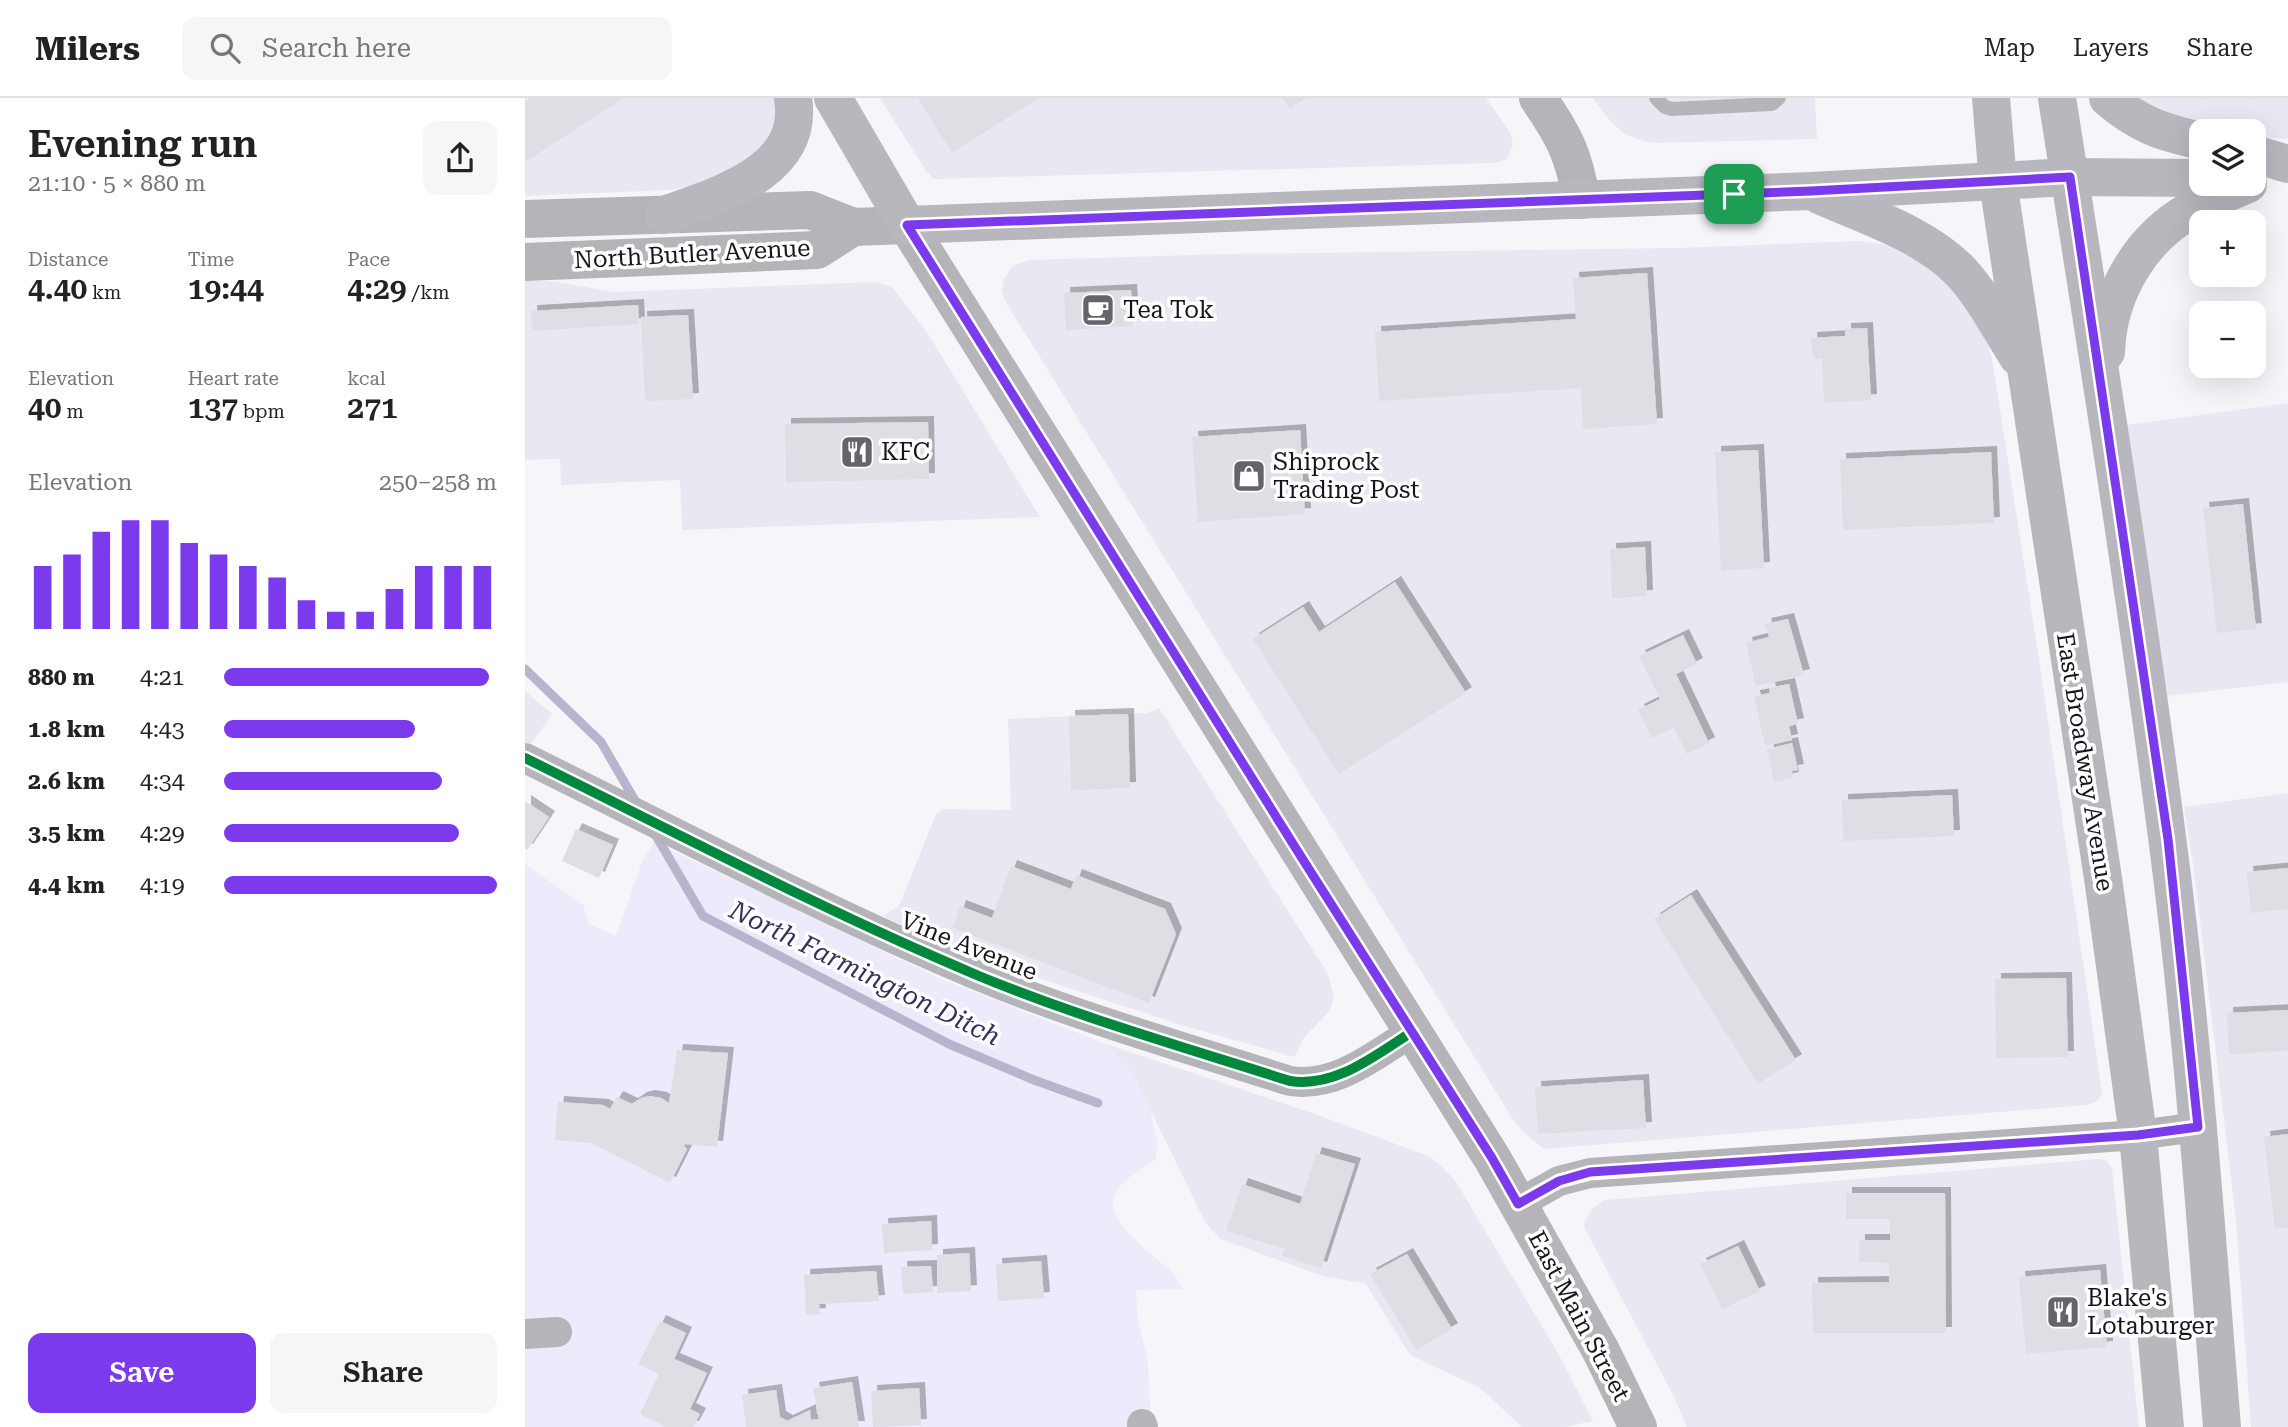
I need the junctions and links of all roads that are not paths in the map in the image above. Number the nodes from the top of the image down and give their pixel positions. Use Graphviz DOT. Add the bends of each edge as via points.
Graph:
graph roads {
  1 [pos="793,98"];
  2 [pos="833,98"];
  3 [pos="1538,98"];
  4 [pos="1656,98"];
  5 [pos="1779,98"];
  6 [pos="1991,98"];
  7 [pos="2057,98"];
  8 [pos="2108,98"];
  9 [pos="2189,138"];
  10 [pos="2070,177"];
  11 [pos="2189,178"];
  12 [pos="1998,181"];
  13 [pos="1811,191"];
  14 [pos="2219,196"];
  15 [pos="1581,200"];
  16 [pos="664,215"];
  17 [pos="525,219"];
  18 [pos="907,225"];
  19 [pos="853,228"];
  20 [pos="525,262"];
  21 [pos="2026,370"];
  22 [pos="2106,413"];
  23 [pos="525,758"];
  24 [pos="1412,1032"];
  25 [pos="2198,1127"];
  26 [pos="2138,1135"];
  27 [pos="1518,1204"];
  28 [pos="557,1332"];
  29 [pos="525,1334"];
  30 [pos="1638,1427"];
  31 [pos="2165,1427"];
  32 [pos="2222,1427"];
  1 -- 16 [label="main road" via="795,124 788,143 769,165 738,186"];
  2 -- 18 [label="main road, East Main Street"];
  3 -- 15 [label="main road" via="1571,152"];
  4 -- 5 [label="lane" via="1672,109 1772,104"];
  6 -- 12 [label="main road, East Broadway Avenue"];
  7 -- 10 [label="main road"];
  8 -- 9 [label="main road" via="2159,131"];
  10 -- 11 [label="main road"];
  10 -- 12 [label="main road"];
  10 -- 22 [label="main road"];
  12 -- 13 [label="main road"];
  12 -- 21 [label="main road, East Broadway Avenue"];
  13 -- 15 [label="main road"];
  13 -- 21 [label="main road" via="1942,255 1976,290"];
  14 -- 22 [label="main road" via="2166,227 2129,271 2108,330"];
  15 -- 18 [label="main road"];
  16 -- 17 [label="main road, North Butler Avenue"];
  16 -- 19 [label="main road, North Butler Avenue" via="810,210"];
  18 -- 19 [label="main road, North Butler Avenue"];
  18 -- 24 [label="main road, East Main Street"];
  19 -- 20 [label="main road, North Butler Avenue" via="817,250"];
  21 -- 26 [label="main road, East Broadway Avenue"];
  22 -- 25 [label="main road" via="2168,839"];
  23 -- 24 [label="street, Vine Avenue" via="853,921 981,977 1277,1077 1296,1082 1338,1077"];
  24 -- 27 [label="main road, East Main Street"];
  25 -- 26 [label="street"];
  25 -- 32 [label="main road"];
  26 -- 27 [label="street" via="1590,1172 1559,1181"];
  26 -- 31 [label="main road, East Broadway Avenue"];
  27 -- 30 [label="main road, East Main Street"];
  28 -- 29 [label="street"];
}
